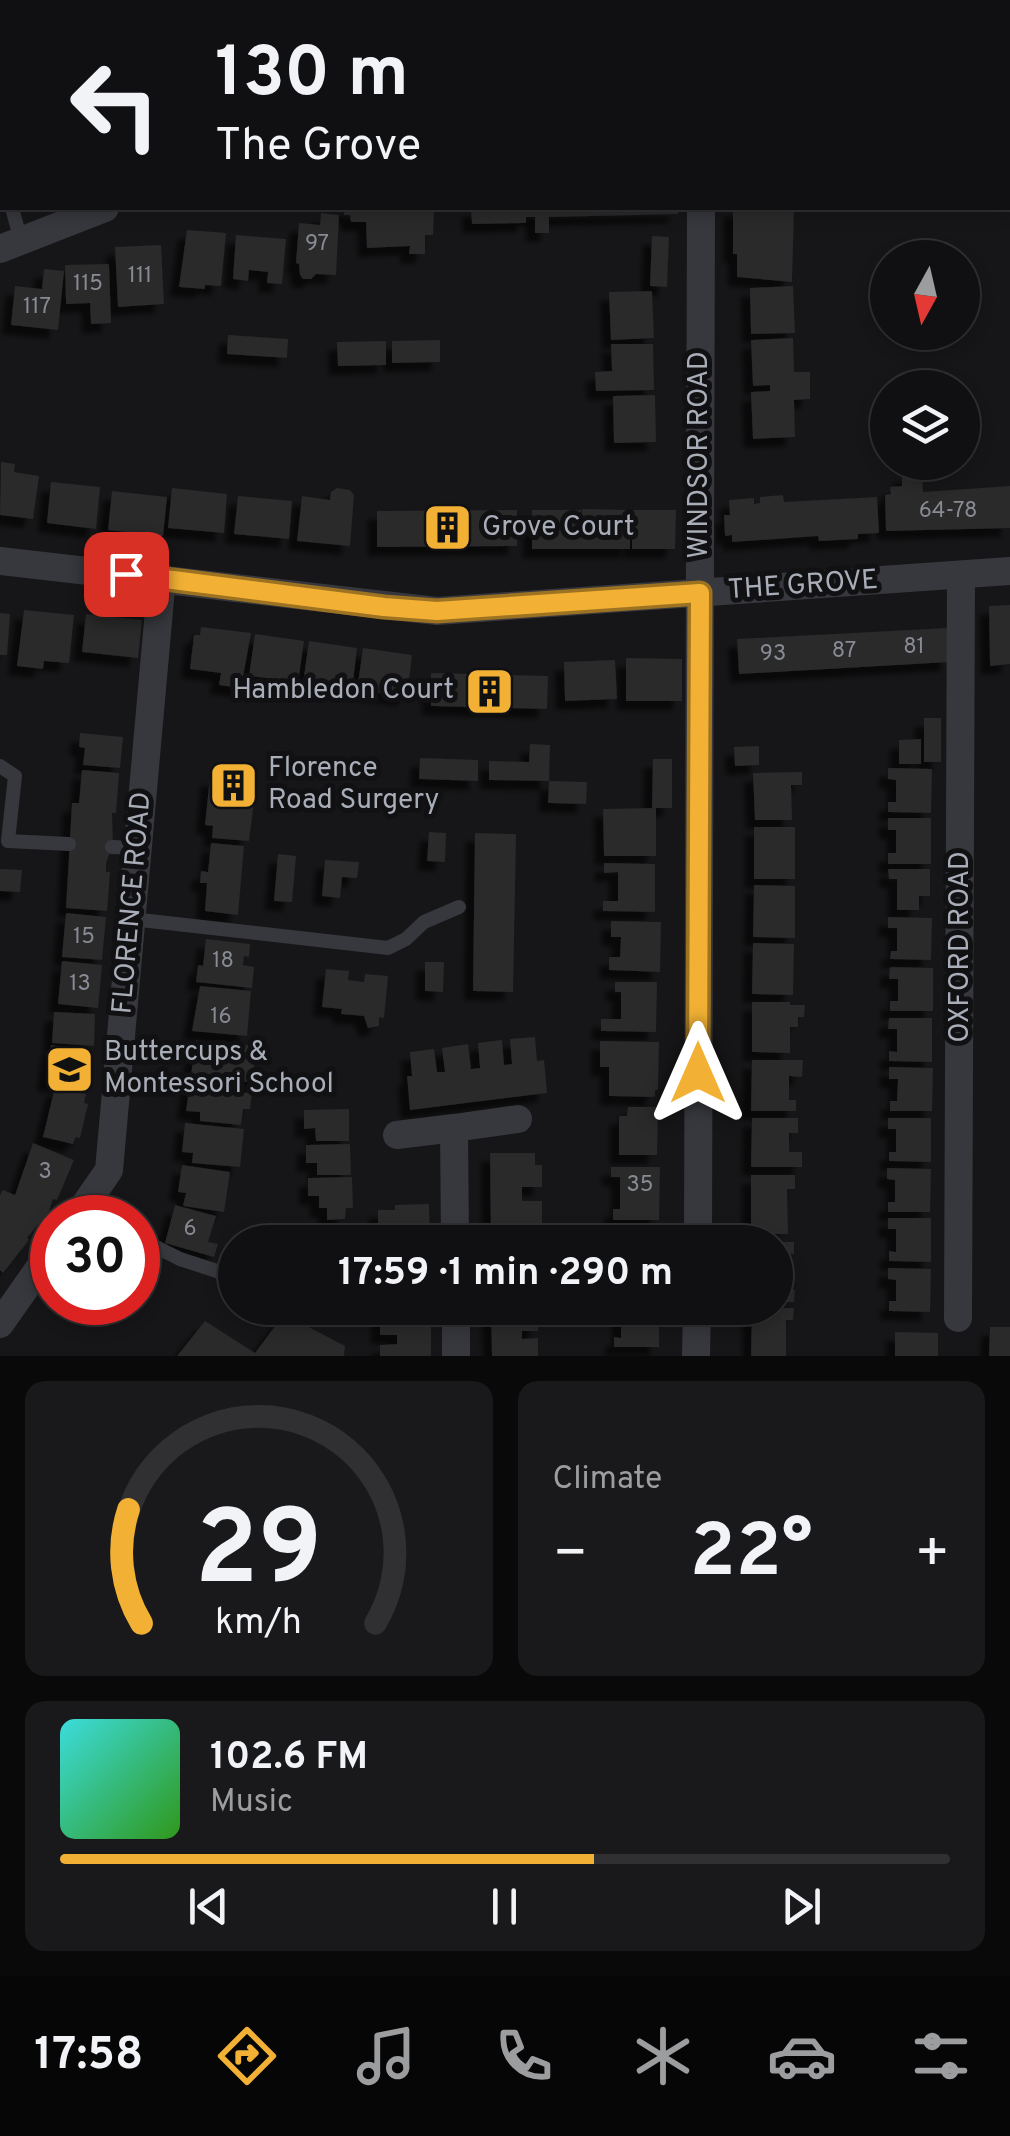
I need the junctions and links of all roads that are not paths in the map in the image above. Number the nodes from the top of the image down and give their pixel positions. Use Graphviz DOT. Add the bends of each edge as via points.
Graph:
graph roads {
  1 [pos="12,210"];
  2 [pos="100,210"];
  3 [pos="701,210"];
  4 [pos="10,245"];
  5 [pos="0,561"];
  6 [pos="1010,571"];
  7 [pos="961,575"];
  8 [pos="162,578"];
  9 [pos="700,593"];
  10 [pos="0,766"];
  11 [pos="69,844"];
  12 [pos="459,907"];
  13 [pos="132,918"];
  14 [pos="518,1120"];
  15 [pos="454,1128"];
  16 [pos="397,1135"];
  17 [pos="97,1195"];
  18 [pos="455,1225"];
  19 [pos="698,1225"];
  20 [pos="160,1249"];
  21 [pos="218,1271"];
  22 [pos="30,1281"];
  23 [pos="958,1318"];
  24 [pos="0,1324"];
  25 [pos="456,1325"];
  26 [pos="697,1325"];
  27 [pos="456,1356"];
  28 [pos="696,1356"];
  1 -- 4 [label="lane"];
  2 -- 4 [label="street"];
  3 -- 9 [label="street, WINDSOR ROAD"];
  5 -- 8 [label="street, THE GROVE"];
  6 -- 7 [label="street, THE GROVE"];
  7 -- 9 [label="street, THE GROVE"];
  7 -- 23 [label="street, OXFORD ROAD"];
  8 -- 9 [label="street, THE GROVE" via="437,611"];
  8 -- 13 [label="street, FLORENCE ROAD" via="125,848"];
  9 -- 19 [label="street, WINDSOR ROAD"];
  10 -- 11 [label="lane" via="15,776 8,841"];
  12 -- 13 [label="lane" via="388,948"];
  13 -- 17 [label="street, FLORENCE ROAD" via="110,1170"];
  14 -- 15 [label="street"];
  15 -- 16 [label="street"];
  15 -- 18 [label="street"];
  20 -- 21 [label="lane"];
  22 -- 24 [label="street"];
  25 -- 27 [label="street"];
  26 -- 28 [label="street"];
}
